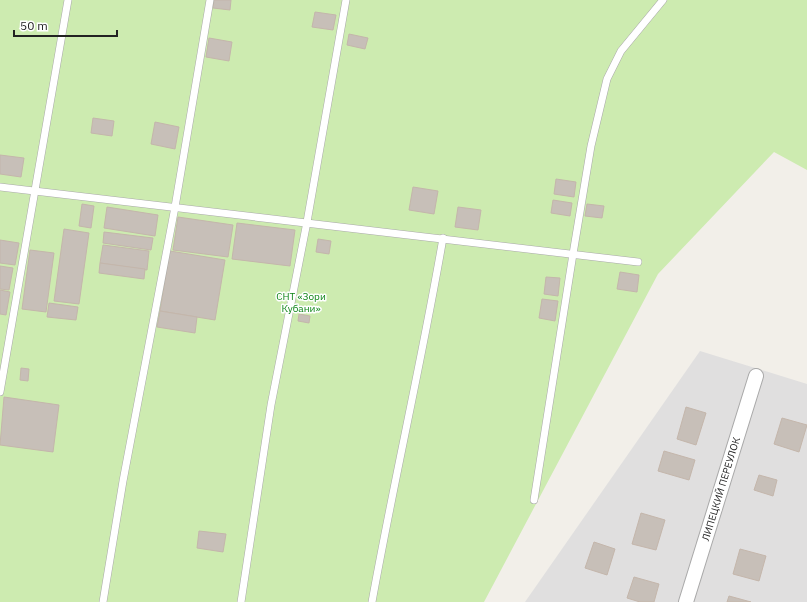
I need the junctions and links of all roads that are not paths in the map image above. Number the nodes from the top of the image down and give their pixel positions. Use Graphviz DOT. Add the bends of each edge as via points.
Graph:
graph roads {
  1 [pos="68,0"];
  2 [pos="210,0"];
  3 [pos="346,0"];
  4 [pos="663,0"];
  5 [pos="0,187"];
  6 [pos="34,191"];
  7 [pos="175,207"];
  8 [pos="307,222"];
  9 [pos="443,238"];
  10 [pos="573,254"];
  11 [pos="638,262"];
  12 [pos="756,376"];
  13 [pos="0,392"];
  14 [pos="534,500"];
  15 [pos="103,602"];
  16 [pos="241,602"];
  17 [pos="372,602"];
  18 [pos="686,602"];
  1 -- 6 [label="lane"];
  2 -- 7 [label="lane"];
  3 -- 8 [label="lane"];
  4 -- 10 [label="lane" via="621,51 607,79 591,146"];
  5 -- 6 [label="lane"];
  6 -- 7 [label="lane"];
  6 -- 13 [label="lane"];
  7 -- 8 [label="lane"];
  7 -- 15 [label="lane"];
  8 -- 9 [label="lane"];
  8 -- 16 [label="lane" via="271,405"];
  9 -- 10 [label="lane"];
  9 -- 17 [label="lane"];
  10 -- 11 [label="lane"];
  10 -- 14 [label="lane"];
  12 -- 18 [label="street, ЛИПЕЦКИЙ ПЕРЕУЛОК"];
}
